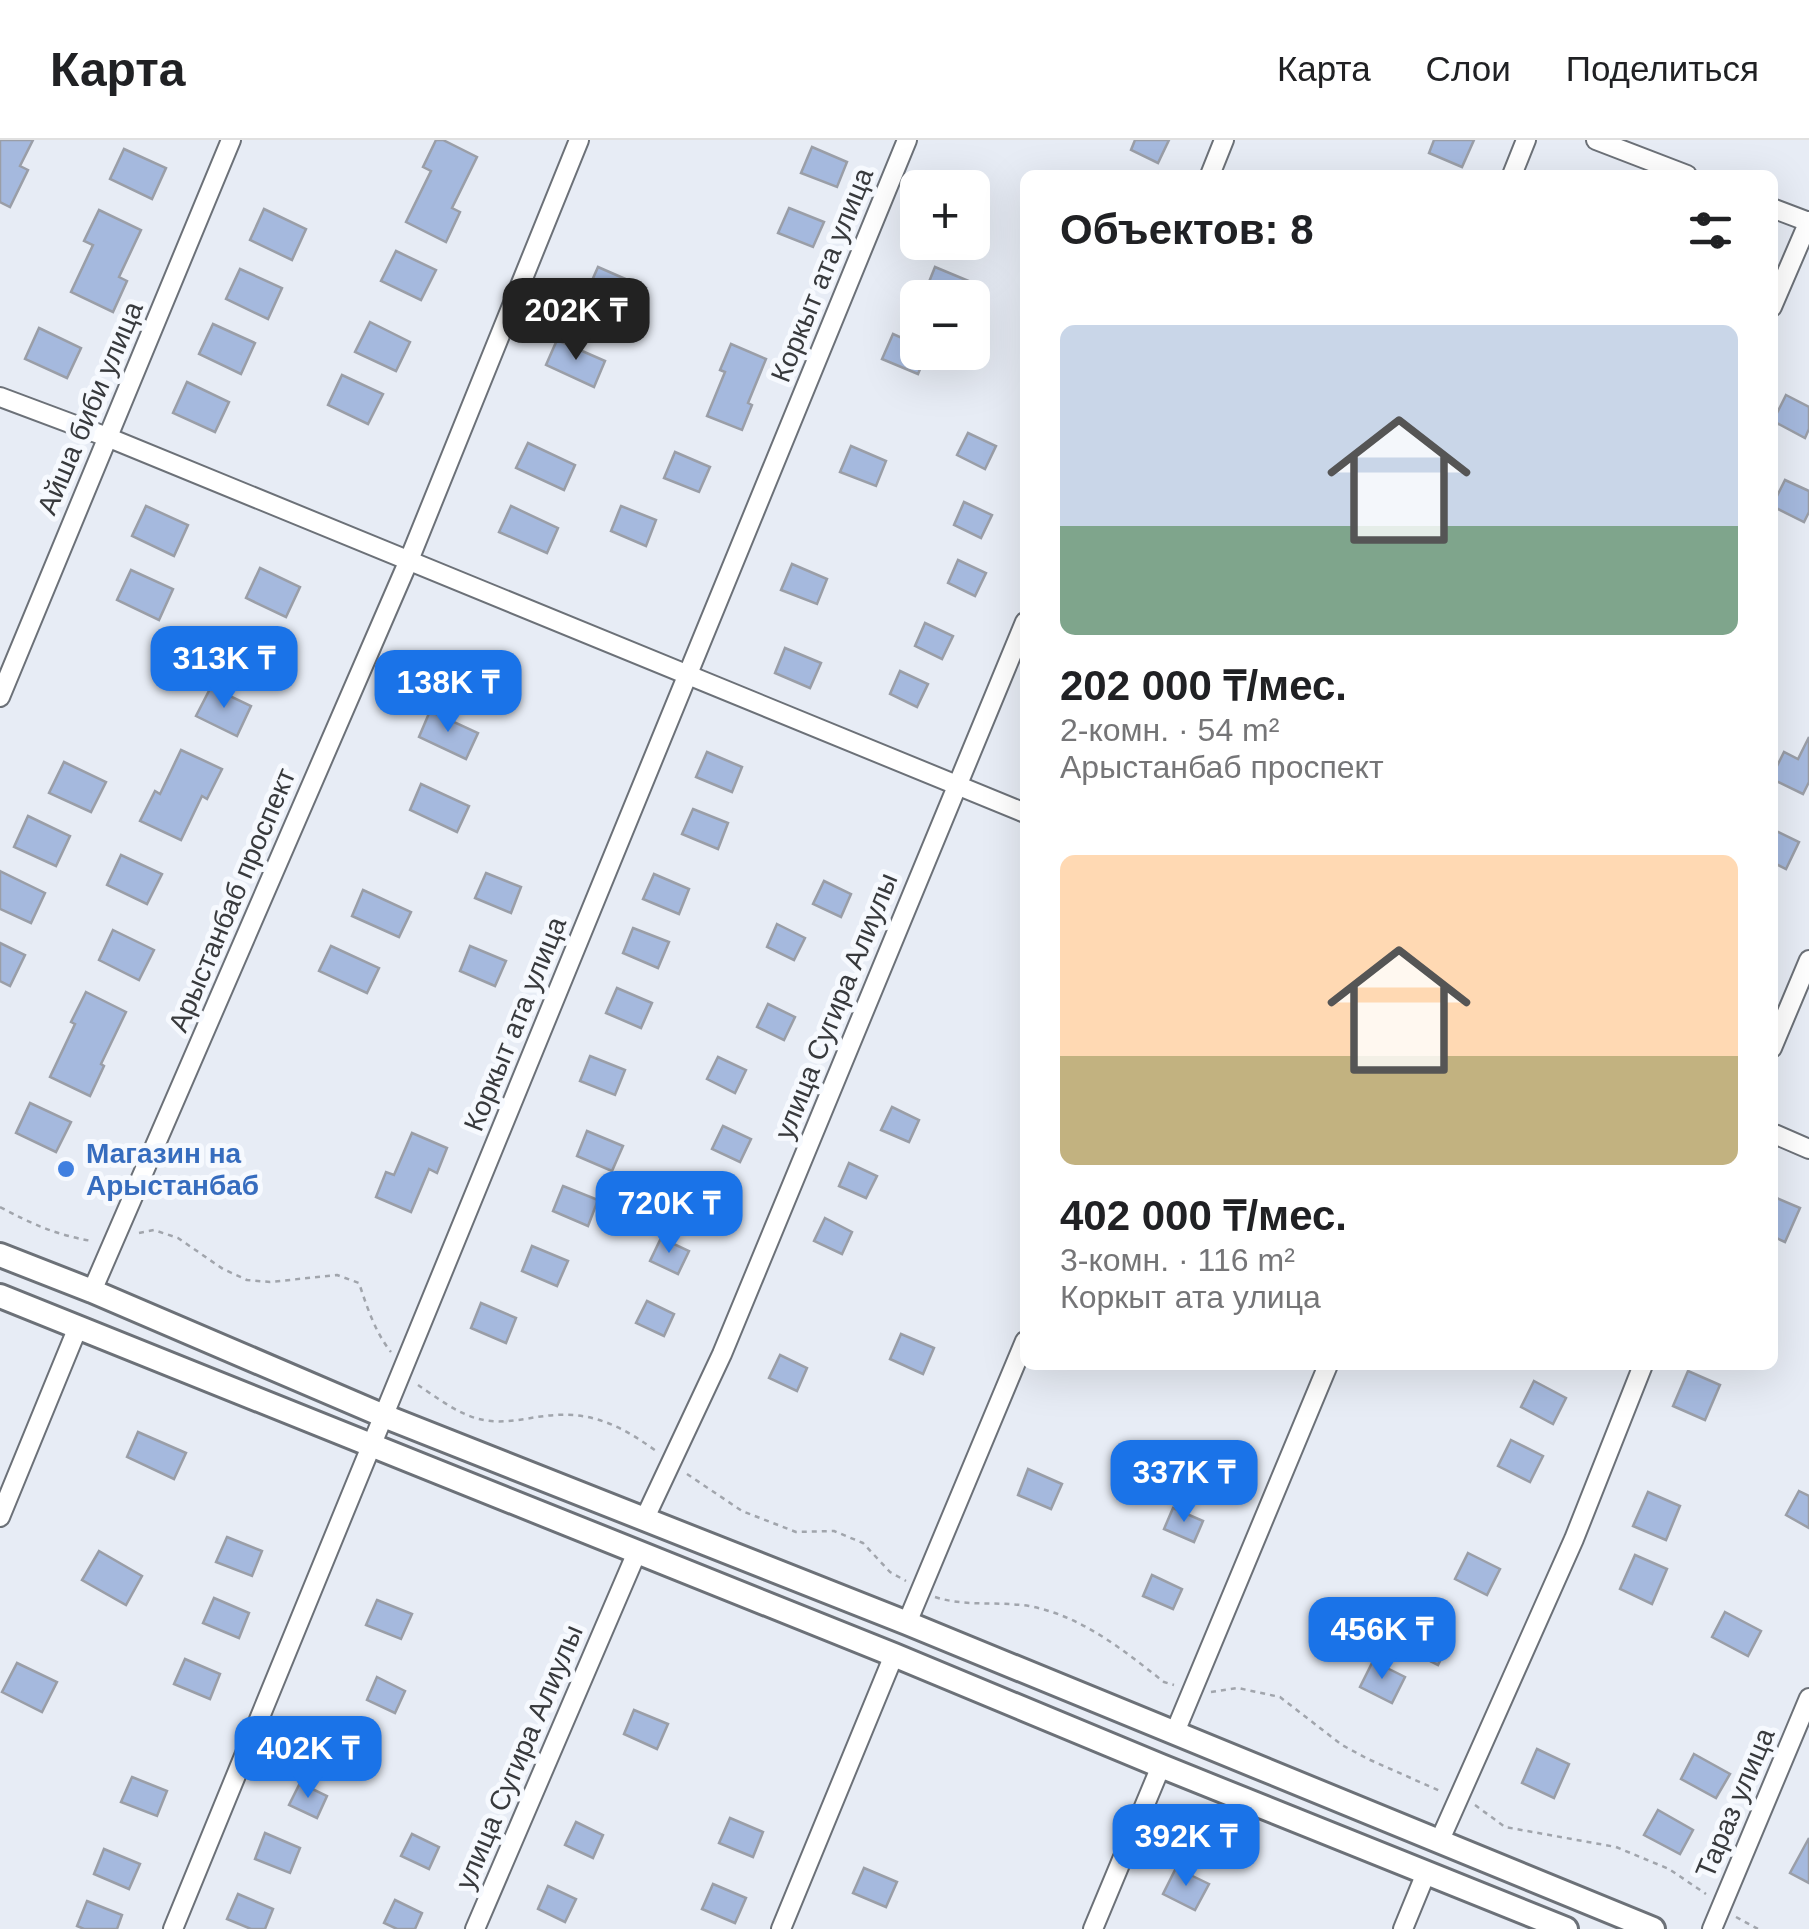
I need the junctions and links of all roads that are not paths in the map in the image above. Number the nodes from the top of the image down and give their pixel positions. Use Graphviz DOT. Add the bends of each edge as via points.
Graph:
graph roads {
  1 [pos="231,140"];
  2 [pos="579,140"];
  3 [pos="907,140"];
  4 [pos="1224,140"];
  5 [pos="1526,140"];
  6 [pos="1596,140"];
  7 [pos="1212,170"];
  8 [pos="1514,170"];
  9 [pos="1674,170"];
  10 [pos="1778,210"];
  11 [pos="1809,222"];
  12 [pos="1778,294"];
  13 [pos="0,397"];
  14 [pos="108,437"];
  15 [pos="409,560"];
  16 [pos="1020,634"];
  17 [pos="688,674"];
  18 [pos="0,697"];
  19 [pos="958,785"];
  20 [pos="1020,811"];
  21 [pos="1809,960"];
  22 [pos="1778,1034"];
  23 [pos="1778,1135"];
  24 [pos="1809,1149"];
  25 [pos="0,1256"];
  26 [pos="92,1291"];
  27 [pos="0,1296"];
  28 [pos="78,1328"];
  29 [pos="1020,1353"];
  30 [pos="1326,1370"];
  31 [pos="1641,1370"];
  32 [pos="384,1416"];
  33 [pos="370,1445"];
  34 [pos="0,1517"];
  35 [pos="644,1520"];
  36 [pos="637,1552"];
  37 [pos="907,1624"];
  38 [pos="894,1655"];
  39 [pos="1809,1698"];
  40 [pos="1175,1732"];
  41 [pos="1161,1766"];
  42 [pos="1439,1842"];
  43 [pos="1426,1873"];
  44 [pos="172,1929"];
  45 [pos="475,1929"];
  46 [pos="781,1929"];
  47 [pos="1093,1929"];
  48 [pos="1403,1929"];
  49 [pos="1566,1929"];
  50 [pos="1653,1929"];
  51 [pos="1712,1929"];
  1 -- 14 [label="street, Айша биби улица"];
  2 -- 15 [label="street, Арыстанбаб проспект"];
  3 -- 17 [label="street, Коркыт ата улица"];
  4 -- 7 [label="street"];
  5 -- 8 [label="street"];
  6 -- 9 [label="street"];
  10 -- 11 [label="street"];
  11 -- 12 [label="street"];
  13 -- 14 [label="street"];
  14 -- 15 [label="street"];
  14 -- 18 [label="street, Айша биби улица"];
  15 -- 17 [label="street"];
  15 -- 26 [label="street, Арыстанбаб проспект"];
  16 -- 19 [label="street, улица Сугира Алиулы"];
  17 -- 19 [label="street"];
  17 -- 32 [label="street, Коркыт ата улица"];
  19 -- 20 [label="street"];
  19 -- 35 [label="street, улица Сугира Алиулы" via="722,1354"];
  21 -- 22 [label="street"];
  23 -- 24 [label="street"];
  25 -- 26 [label="street"];
  26 -- 32 [label="street"];
  27 -- 28 [label="street"];
  28 -- 33 [label="street"];
  28 -- 34 [label="street"];
  29 -- 37 [label="street"];
  30 -- 40 [label="street"];
  31 -- 42 [label="street"];
  32 -- 33 [label="street, Коркыт ата улица"];
  32 -- 35 [label="street"];
  33 -- 36 [label="street"];
  33 -- 44 [label="street, Коркыт ата улица"];
  35 -- 37 [label="street"];
  36 -- 38 [label="street"];
  36 -- 45 [label="street, улица Сугира Алиулы"];
  37 -- 40 [label="street"];
  38 -- 41 [label="street"];
  38 -- 46 [label="street"];
  39 -- 51 [label="street, Тараз улица"];
  40 -- 42 [label="street"];
  41 -- 43 [label="street"];
  41 -- 47 [label="street"];
  42 -- 50 [label="street"];
  43 -- 48 [label="street"];
  43 -- 49 [label="street"];
}
